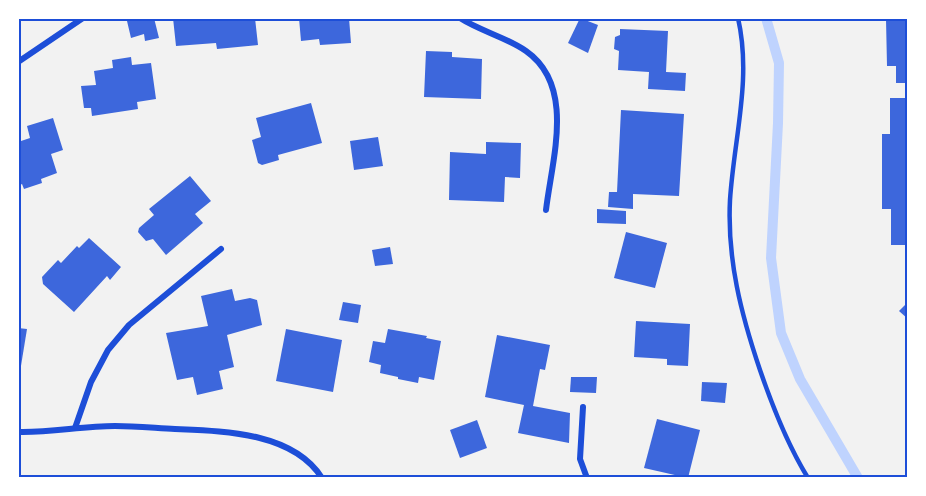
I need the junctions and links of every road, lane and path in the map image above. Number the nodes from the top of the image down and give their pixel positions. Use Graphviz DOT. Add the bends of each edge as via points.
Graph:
graph roads {
  1 [pos="83,18"];
  2 [pos="460,18"];
  3 [pos="738,18"];
  4 [pos="18,62"];
  5 [pos="546,210"];
  6 [pos="221,249"];
  7 [pos="583,407"];
  8 [pos="75,428"];
  9 [pos="18,432"];
  10 [pos="322,478"];
  11 [pos="587,478"];
  12 [pos="808,478"];
  1 -- 4 [label="street"];
  2 -- 5 [label="street" via="525,50 546,71 552,84 556,133"];
  3 -- 12 [label="lane" via="745,52 730,201 733,273 772,405"];
  6 -- 8 [label="street" via="129,325 108,350 91,382"];
  7 -- 11 [label="street" via="580,459"];
  8 -- 9 [label="street"];
  8 -- 10 [label="street" via="115,426 250,435 296,453"];
}
